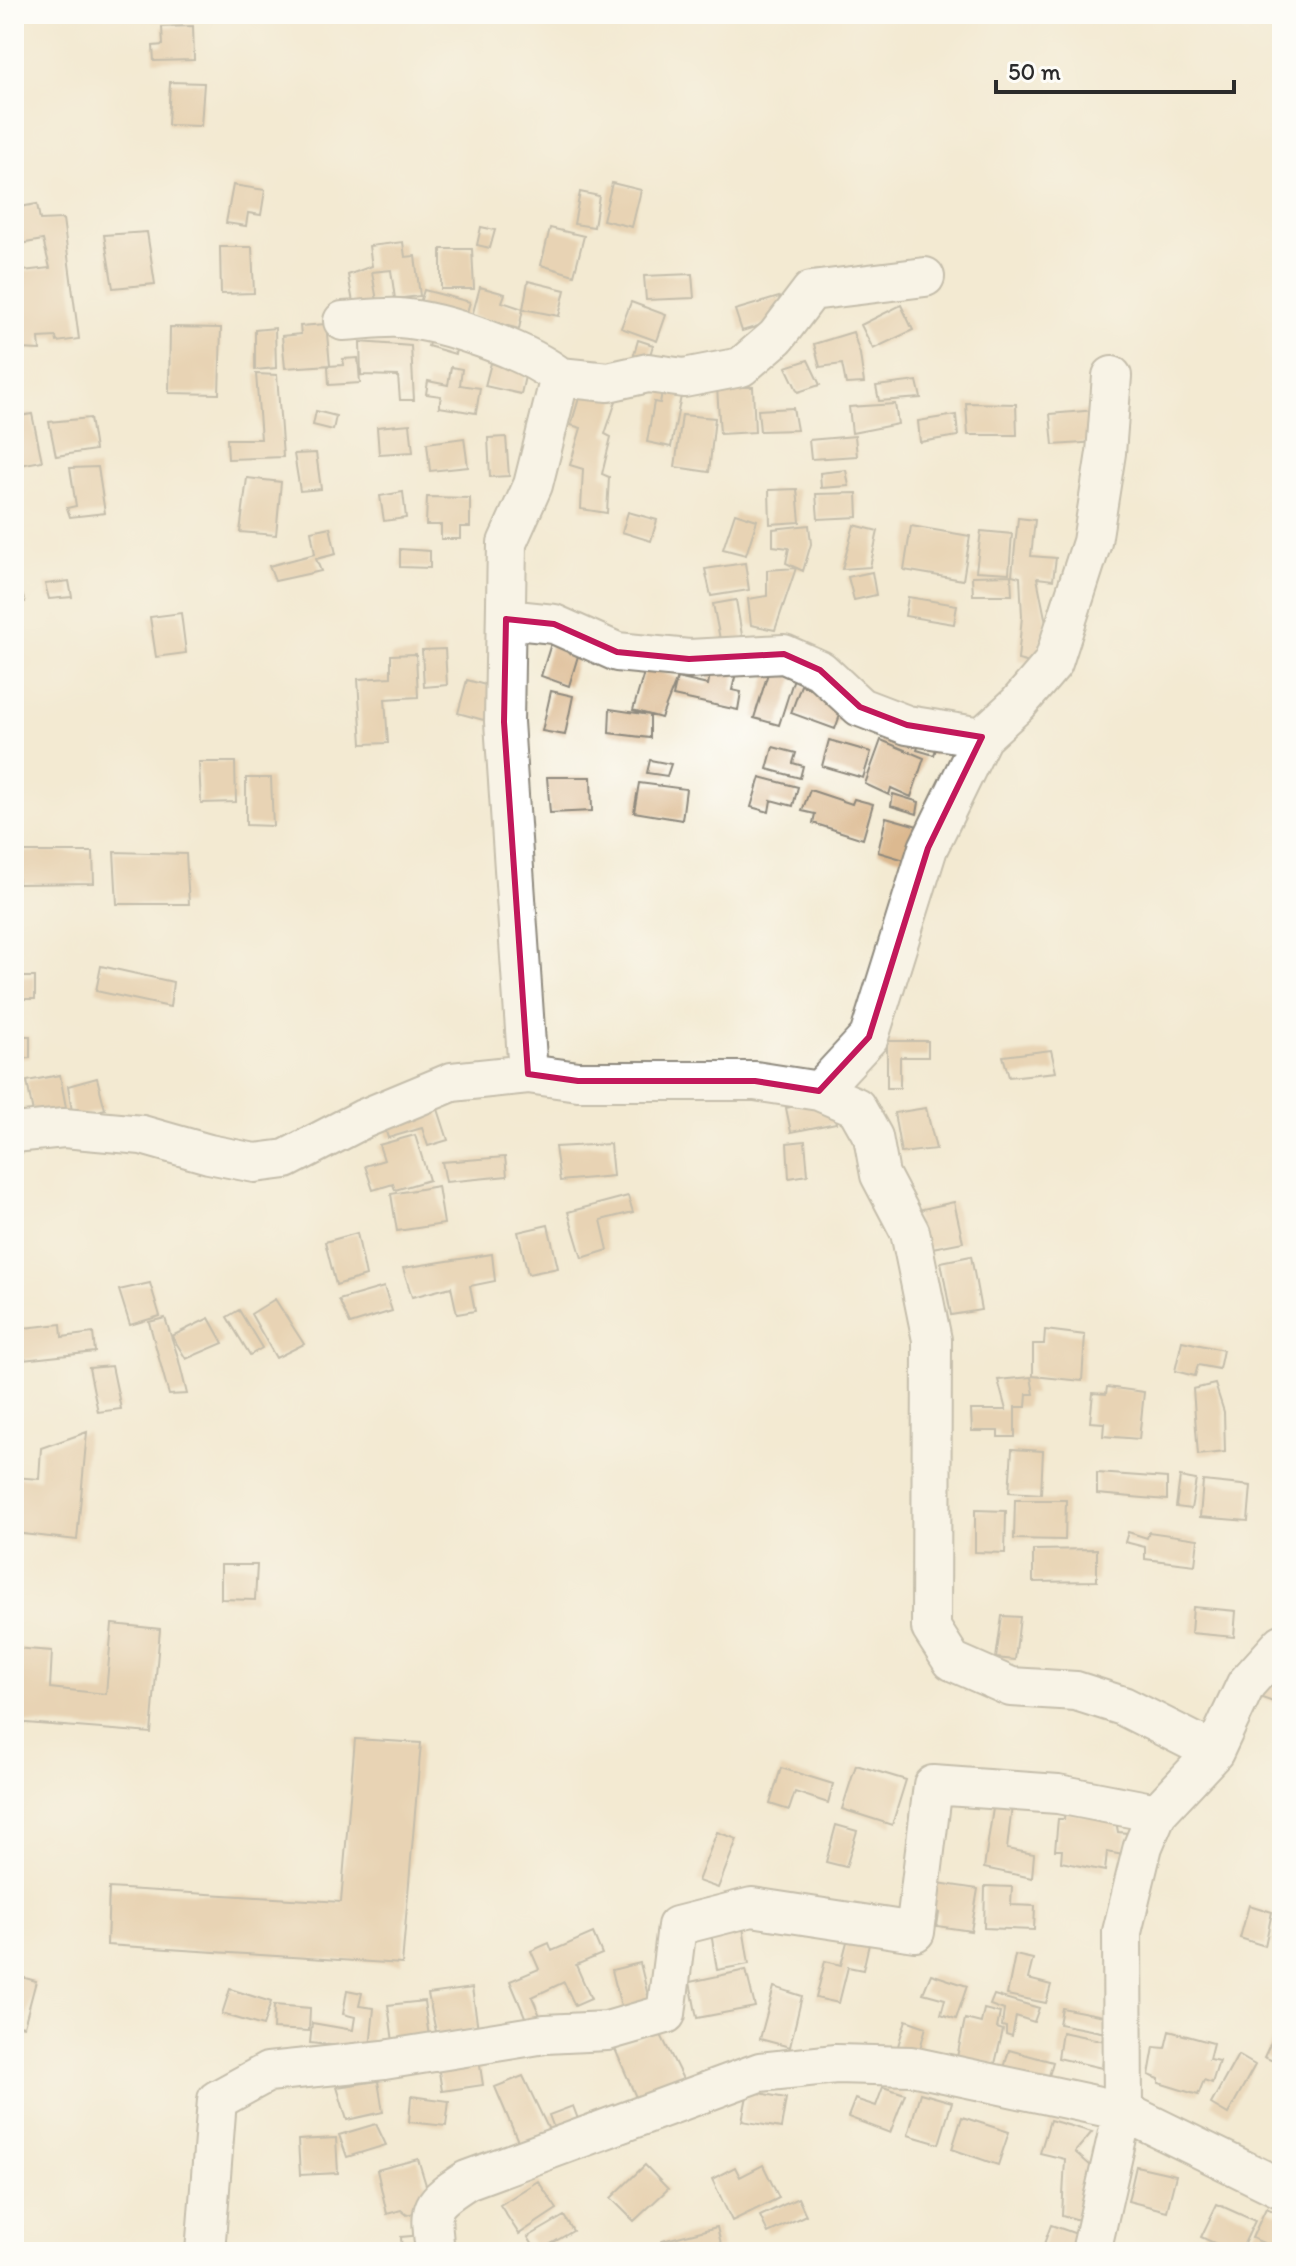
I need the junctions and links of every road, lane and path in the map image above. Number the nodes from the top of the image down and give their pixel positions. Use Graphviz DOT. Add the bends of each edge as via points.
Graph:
graph roads {
  1 [pos="925,277"];
  2 [pos="343,321"];
  3 [pos="1112,376"];
  4 [pos="560,377"];
  5 [pos="506,619"];
  6 [pos="982,737"];
  7 [pos="528,1074"];
  8 [pos="819,1091"];
  9 [pos="14,1133"];
  10 [pos="1282,1644"];
  11 [pos="1214,1752"];
  12 [pos="1157,1813"];
  13 [pos="1123,2111"];
  14 [pos="1282,2189"];
  15 [pos="205,2252"];
  16 [pos="435,2252"];
  17 [pos="1091,2252"];
  1 -- 4 [label="street" via="811,291 776,337 741,367 684,378 648,373 608,382"];
  2 -- 4 [label="street" via="401,318 478,337 540,361"];
  3 -- 6 [label="street" via="1092,542 1053,663"];
  4 -- 5 [label="street" via="533,485 507,543"];
  5 -- 6 [label="street" via="554,624 617,652 689,659 784,654 820,670 860,707 907,725"];
  5 -- 7 [label="street" via="504,722"];
  6 -- 8 [label="street" via="928,848 869,1037"];
  7 -- 8 [label="street" via="578,1081 755,1081"];
  7 -- 9 [label="street" via="452,1082 286,1159 255,1163 142,1135 64,1128"];
  8 -- 11 [label="street" via="856,1107 873,1137 880,1175 910,1232 932,1340 931,1628 952,1661 1011,1687 1076,1691 1123,1706"];
  10 -- 11 [label="street" via="1246,1684"];
  11 -- 12 [label="street"];
  12 -- 13 [label="street" via="1143,1846 1122,1932"];
  12 -- 15 [label="street" via="1058,1794 933,1785 915,1932 752,1907 677,1926 666,2014 607,2031 545,2034 268,2072 217,2100"];
  13 -- 14 [label="street"];
  13 -- 16 [label="street" via="911,2066 836,2064 760,2072 467,2180 438,2198 431,2221"];
  13 -- 17 [label="street"];
}
